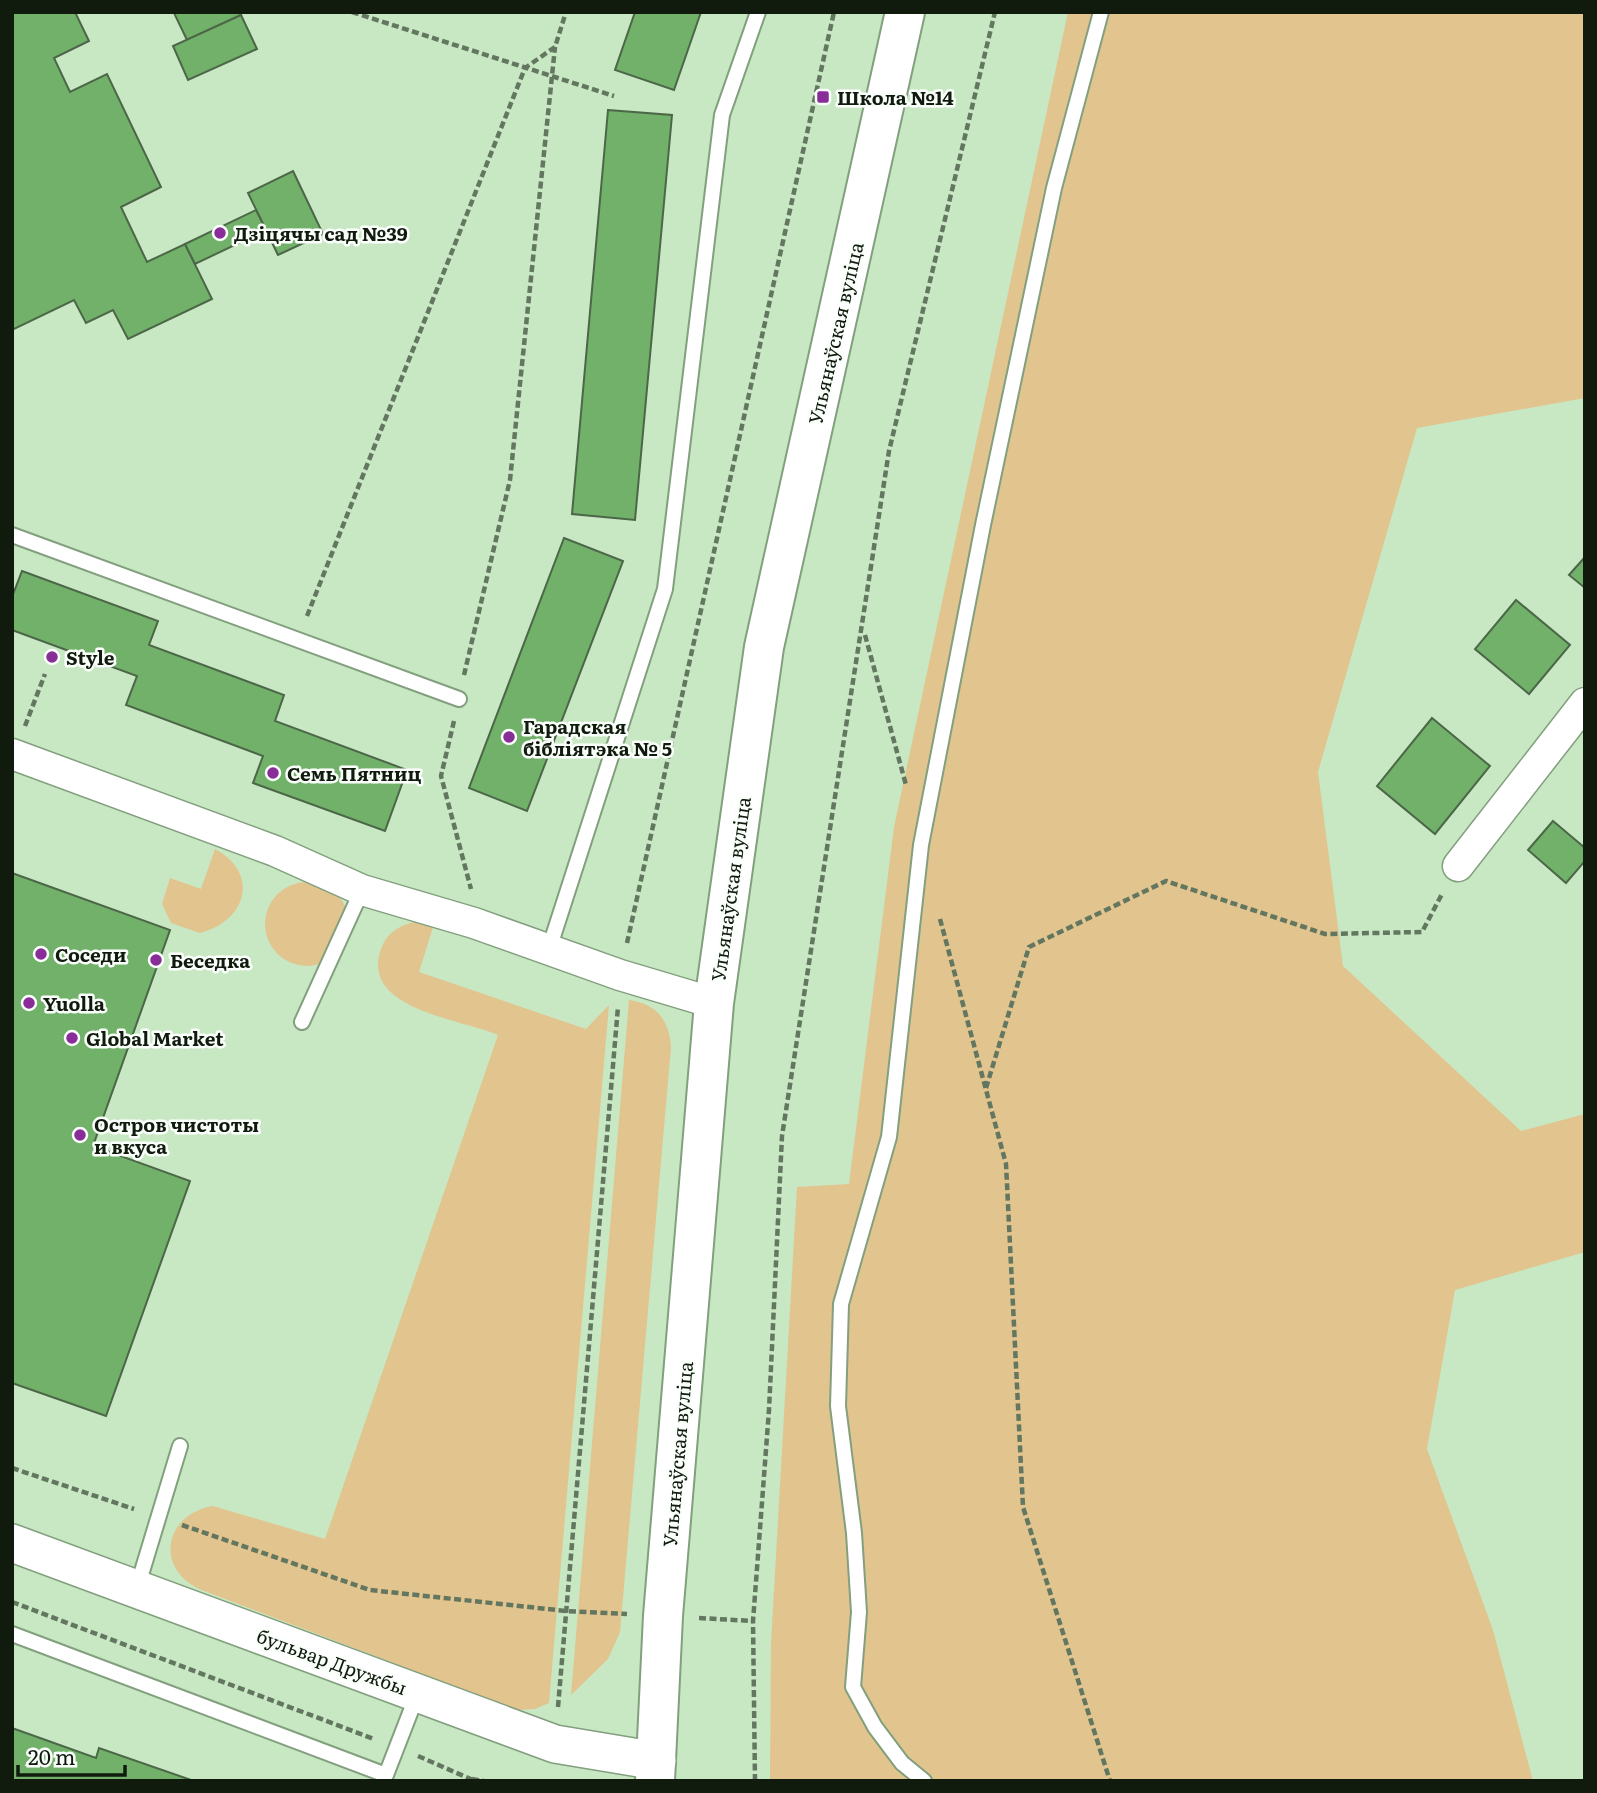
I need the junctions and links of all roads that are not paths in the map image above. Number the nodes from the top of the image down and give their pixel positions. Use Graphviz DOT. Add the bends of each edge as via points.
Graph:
graph roads {
  1 [pos="758,12"];
  2 [pos="905,12"];
  3 [pos="1101,12"];
  4 [pos="12,536"];
  5 [pos="459,699"];
  6 [pos="1585,703"];
  7 [pos="17,746"];
  8 [pos="1458,866"];
  9 [pos="362,890"];
  10 [pos="549,949"];
  11 [pos="714,1003"];
  12 [pos="302,1022"];
  13 [pos="180,1446"];
  14 [pos="12,1543"];
  15 [pos="137,1590"];
  16 [pos="12,1634"];
  17 [pos="418,1693"];
  18 [pos="656,1771"];
  19 [pos="924,1781"];
  1 -- 10 [label="lane" via="722,115 665,589"];
  2 -- 11 [label="main road, Ульянаўская вуліца" via="764,647"];
  3 -- 19 [label="lane" via="1051,202 983,525 921,845 889,1137 841,1304 838,1406 859,1612 853,1687 902,1763"];
  4 -- 5 [label="lane"];
  6 -- 8 [label="street"];
  7 -- 9 [label="street"];
  9 -- 10 [label="street"];
  9 -- 12 [label="lane"];
  10 -- 11 [label="street"];
  11 -- 18 [label="main road, Ульянаўская вуліца" via="663,1616"];
  13 -- 15 [label="lane"];
  14 -- 15 [label="street, бульвар Дружбы"];
  15 -- 17 [label="street, бульвар Дружбы"];
  16 -- 17 [label="lane" via="386,1775"];
  17 -- 18 [label="street, бульвар Дружбы" via="555,1744"];
}
